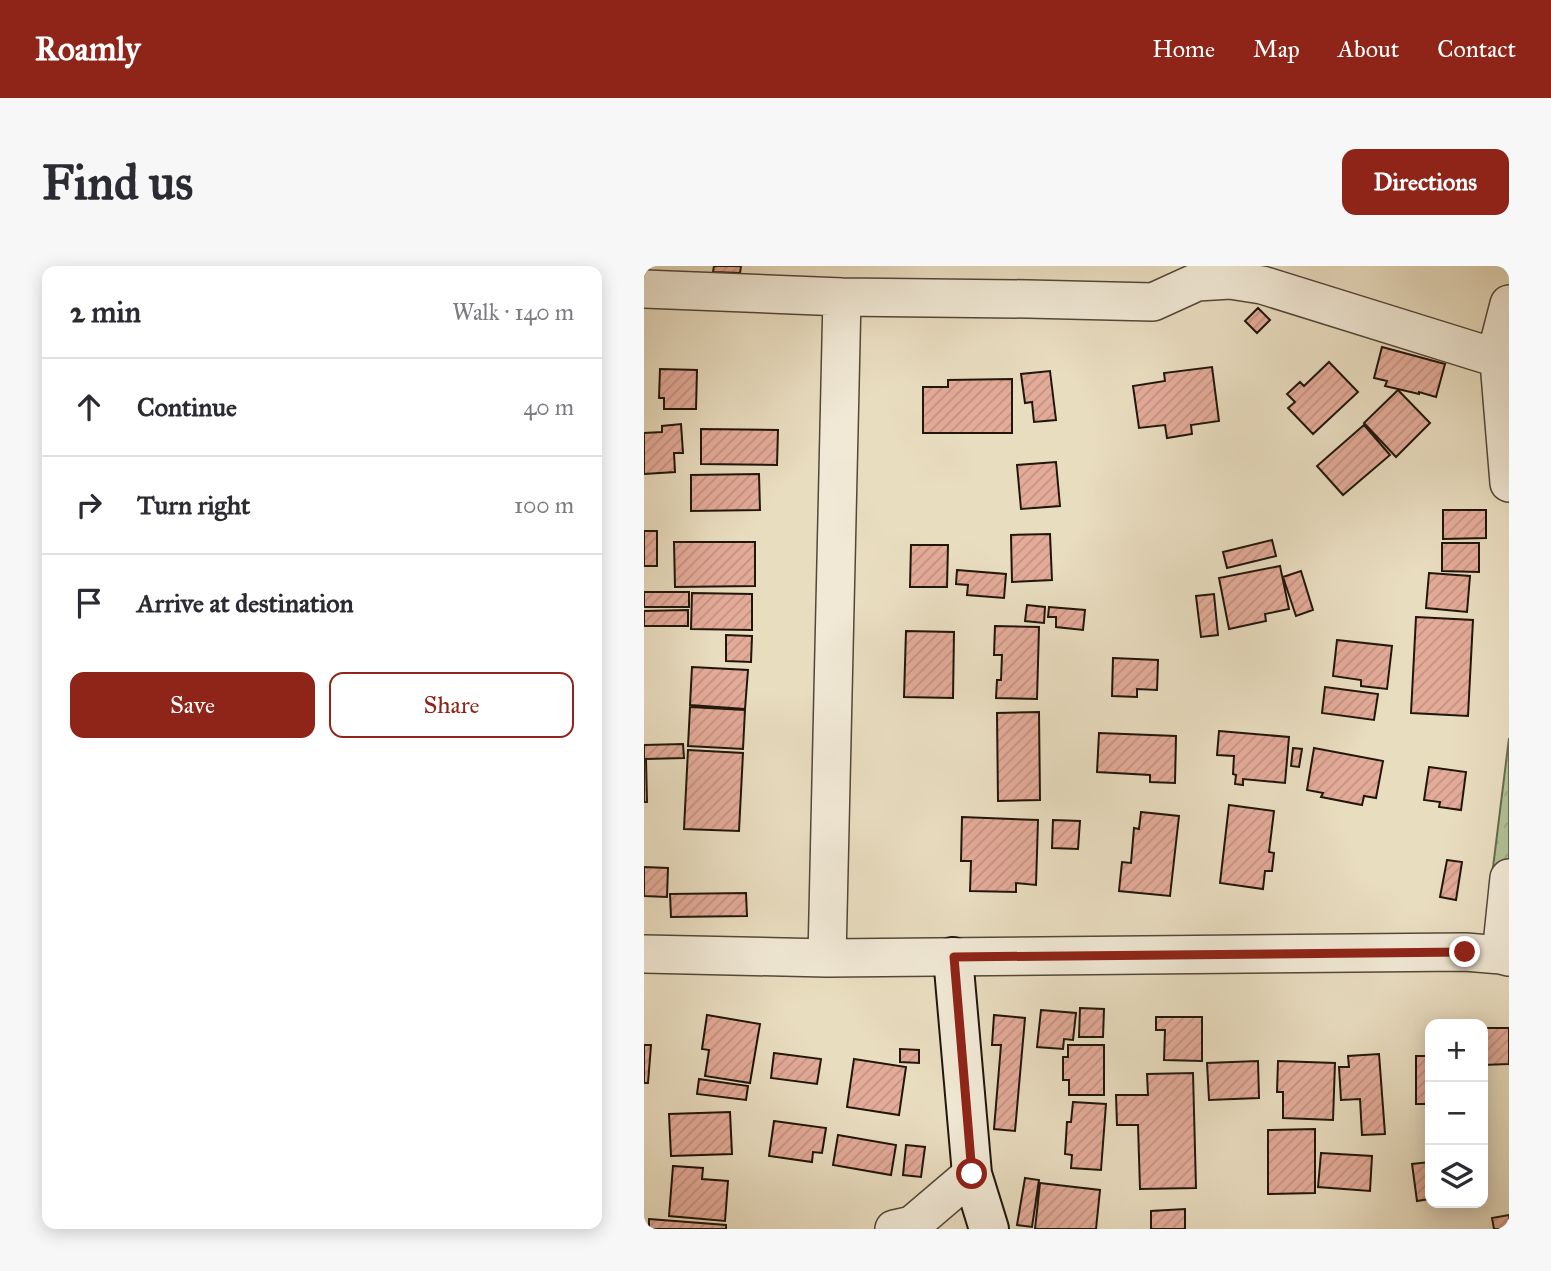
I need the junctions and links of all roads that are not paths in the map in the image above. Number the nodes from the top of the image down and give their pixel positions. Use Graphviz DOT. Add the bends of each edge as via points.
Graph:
graph roads {
  1 [pos="1230,273"];
  2 [pos="644,289"];
  3 [pos="842,297"];
  4 [pos="1509,304"];
  5 [pos="1500,359"];
  6 [pos="1509,483"];
  7 [pos="1509,878"];
  8 [pos="644,954"];
  9 [pos="1505,956"];
  10 [pos="954,957"];
  11 [pos="827,958"];
  12 [pos="972,1174"];
  13 [pos="894,1229"];
  14 [pos="989,1229"];
  1 -- 3 [label="street" via="1153,302"];
  1 -- 5 [label="street"];
  2 -- 3 [label="street"];
  3 -- 11 [label="street"];
  4 -- 5 [label="street"];
  5 -- 6 [label="street"];
  7 -- 9 [label="street"];
  8 -- 11 [label="street"];
  9 -- 10 [label="street" via="1452,952"];
  10 -- 11 [label="street"];
  10 -- 12 [label="street"];
  12 -- 13 [label="street" via="912,1225"];
  12 -- 14 [label="street"];
}
